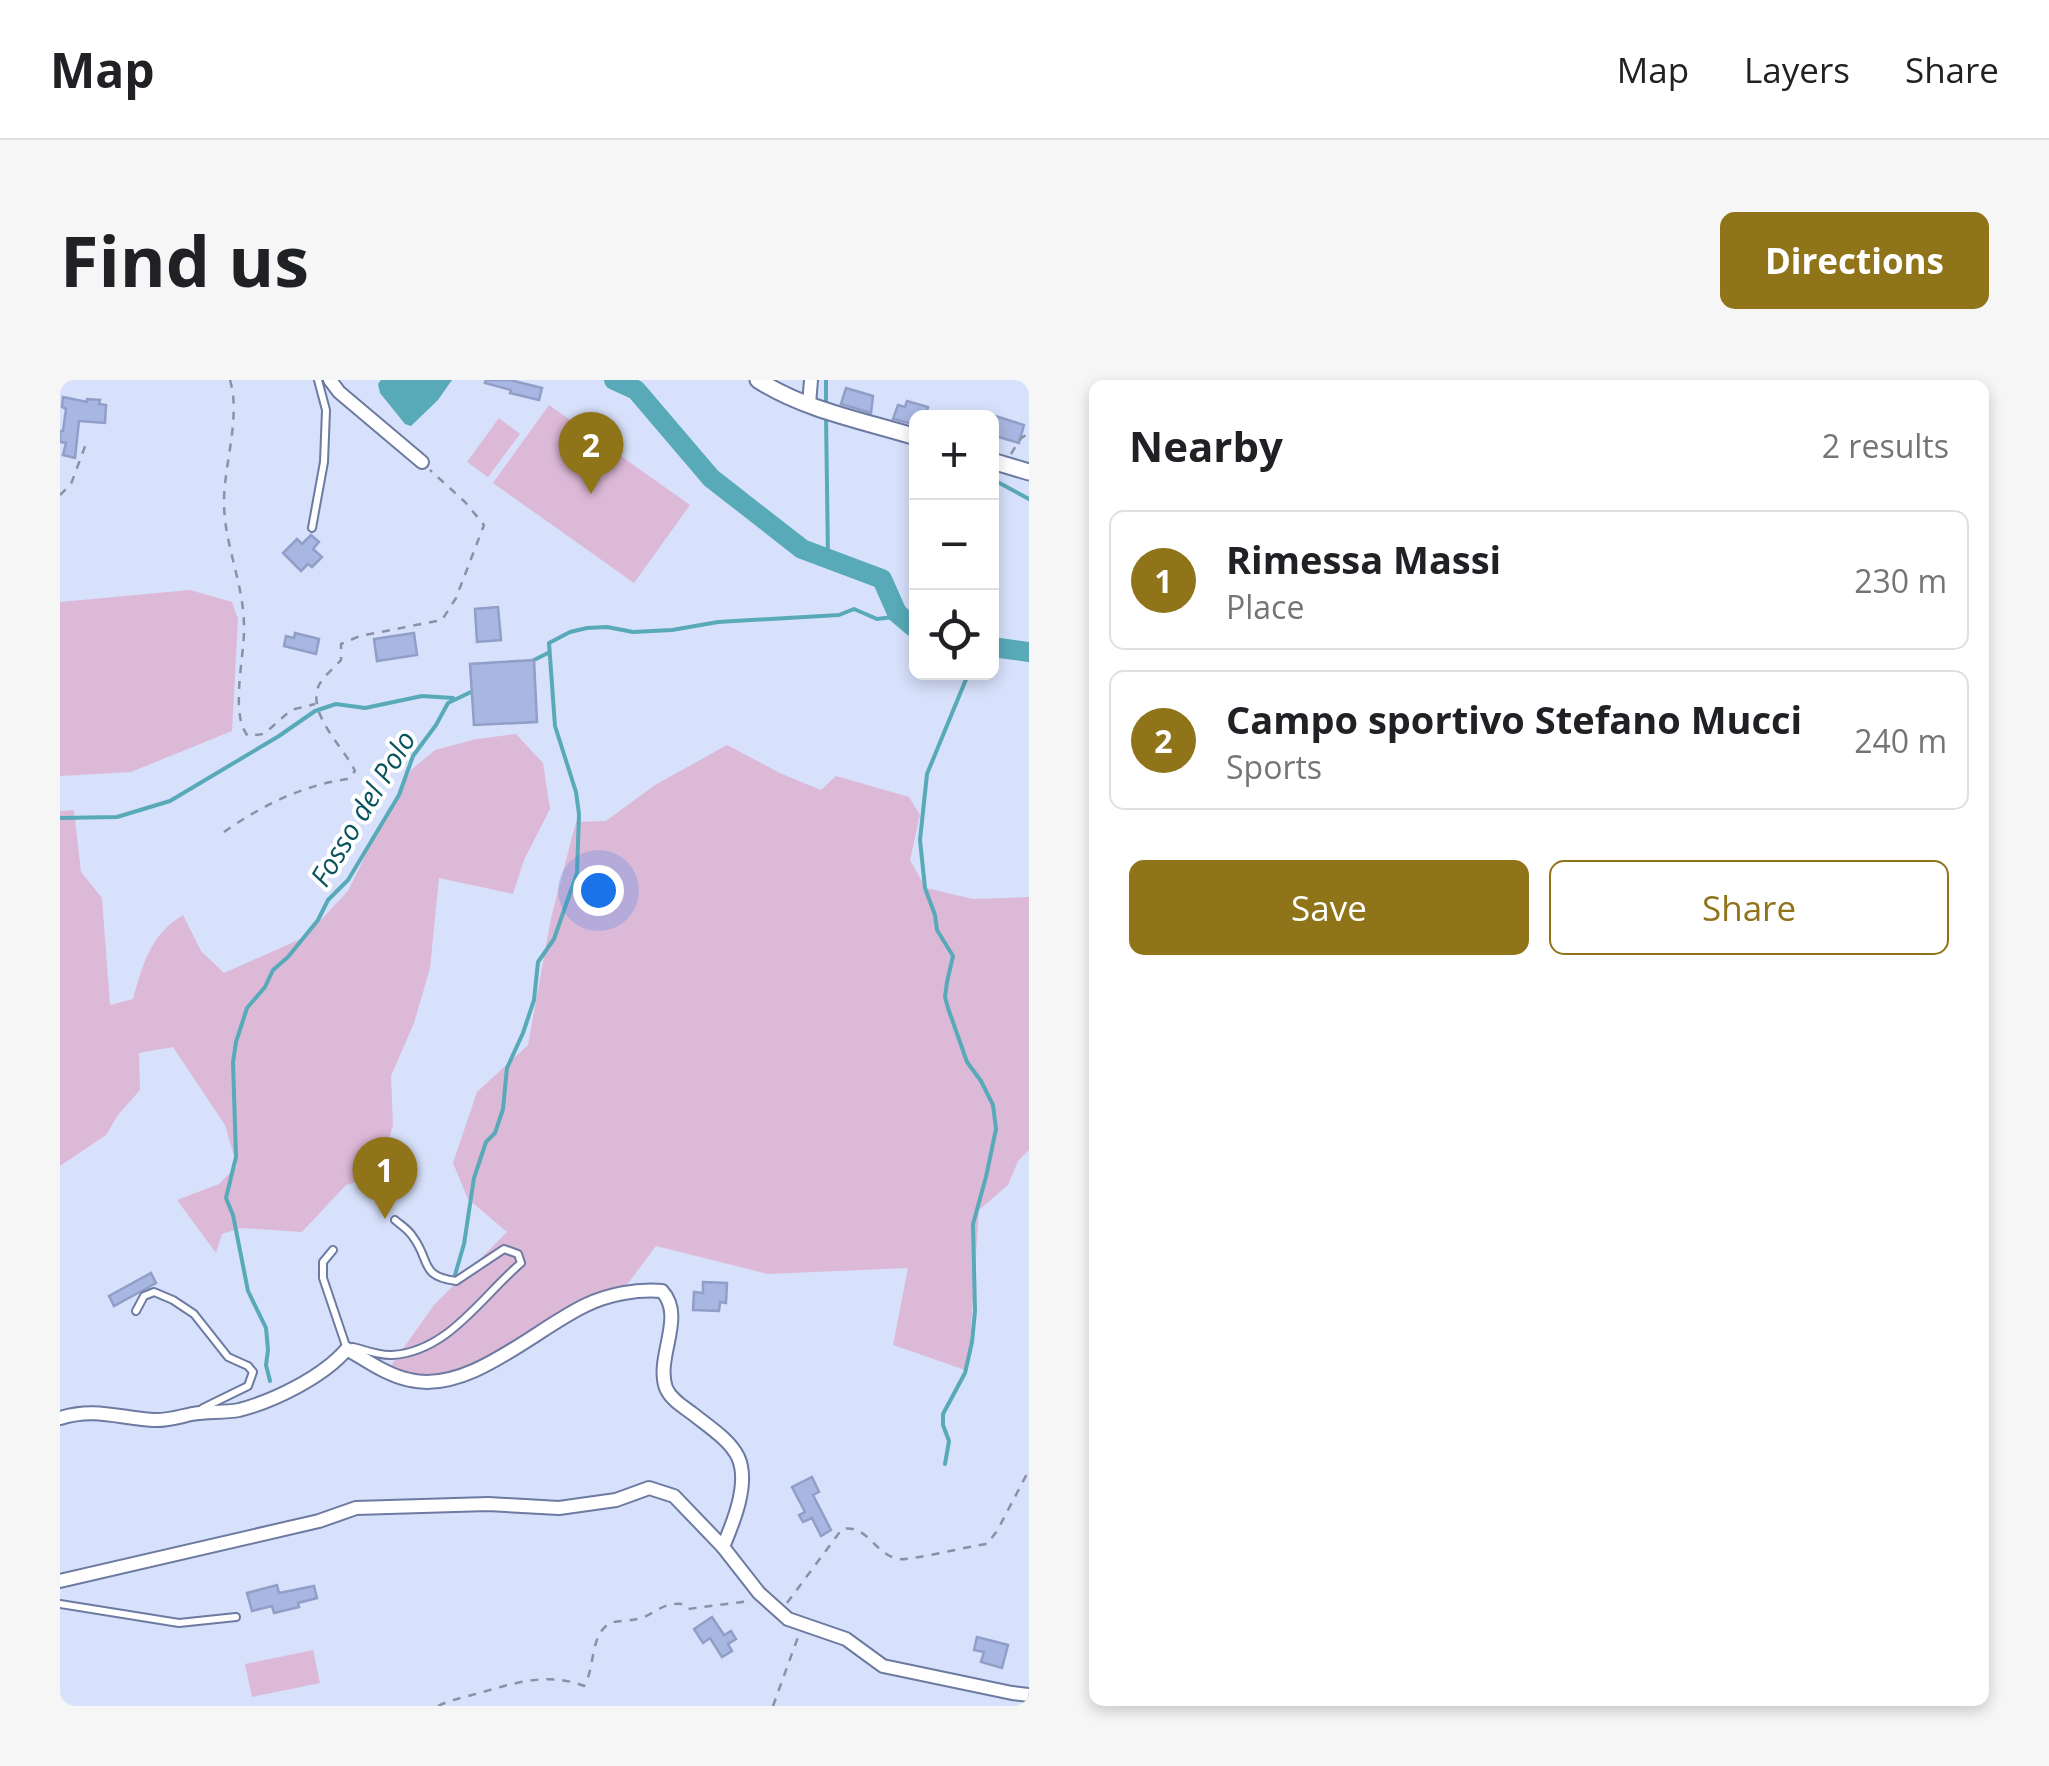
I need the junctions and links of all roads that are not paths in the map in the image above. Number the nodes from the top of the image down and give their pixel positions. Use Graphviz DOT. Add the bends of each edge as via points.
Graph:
graph roads {
  1 [pos="318,380"];
  2 [pos="330,380"];
  3 [pos="758,380"];
  4 [pos="810,380"];
  5 [pos="814,405"];
  6 [pos="909,436"];
  7 [pos="422,462"];
  8 [pos="999,463"];
  9 [pos="1029,472"];
  10 [pos="312,528"];
  11 [pos="395,1220"];
  12 [pos="333,1250"];
  13 [pos="136,1311"];
  14 [pos="347,1349"];
  15 [pos="191,1414"];
  16 [pos="60,1418"];
  17 [pos="723,1547"];
  18 [pos="60,1580"];
  19 [pos="60,1604"];
  20 [pos="236,1617"];
  21 [pos="1029,1695"];
  1 -- 10 [label="lane" via="326,410 324,462"];
  2 -- 7 [label="street"];
  3 -- 5 [label="street"];
  4 -- 5 [label="street"];
  5 -- 6 [label="street"];
  8 -- 9 [label="street"];
  11 -- 14 [label="lane" via="412,1234 438,1278 456,1280 504,1249 518,1254 521,1263 426,1347 391,1355"];
  12 -- 14 [label="lane" via="324,1278"];
  13 -- 15 [label="lane" via="154,1292 172,1300 194,1314 228,1358 254,1372 248,1386"];
  14 -- 15 [label="street" via="297,1388 239,1410"];
  14 -- 17 [label="street" via="406,1380 428,1383 461,1376 587,1304 662,1291 672,1312 666,1389 730,1445 742,1472"];
  15 -- 16 [label="street" via="172,1420 99,1412"];
  17 -- 18 [label="street" via="674,1496 649,1488 559,1508 356,1508"];
  17 -- 21 [label="street" via="788,1619 846,1639 883,1666"];
  19 -- 20 [label="lane" via="179,1623"];
}
